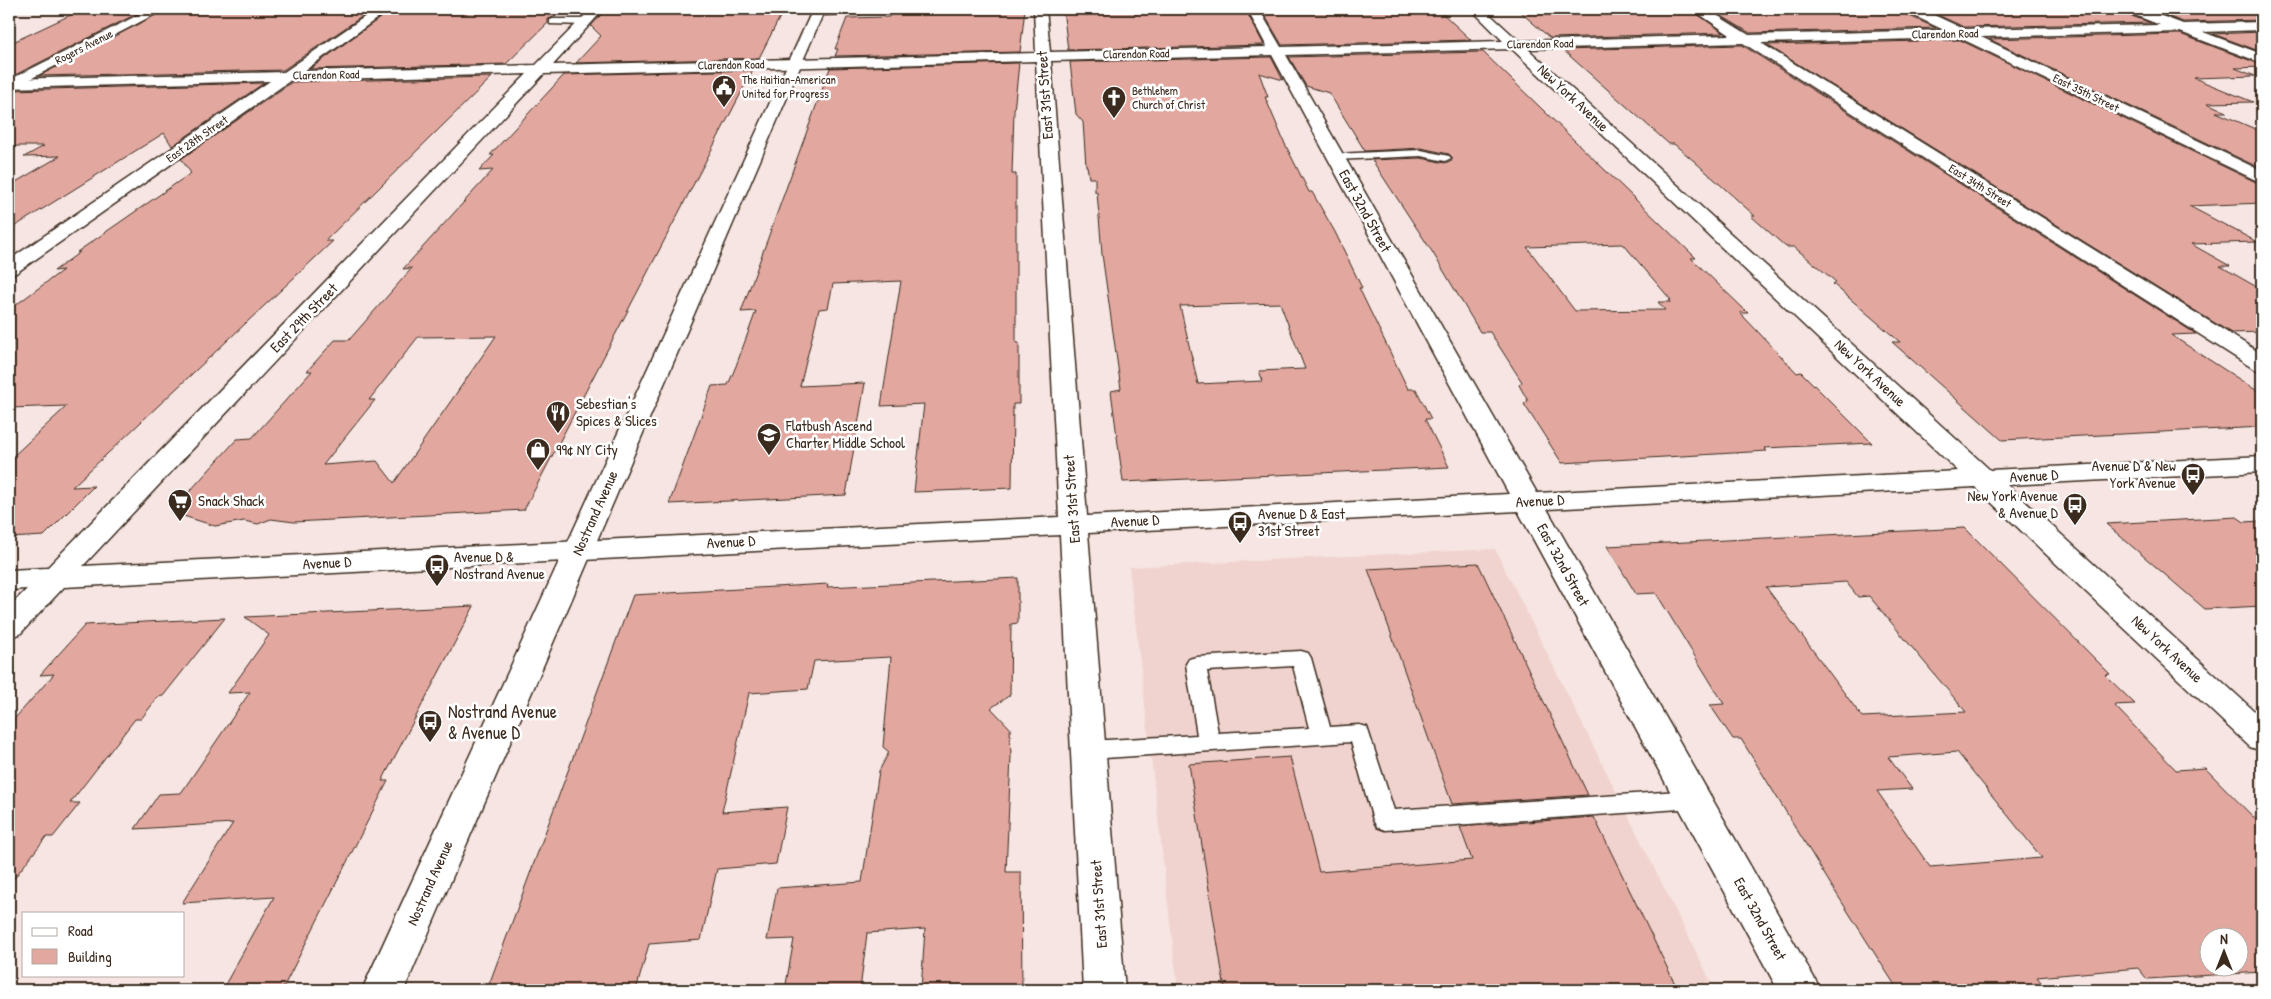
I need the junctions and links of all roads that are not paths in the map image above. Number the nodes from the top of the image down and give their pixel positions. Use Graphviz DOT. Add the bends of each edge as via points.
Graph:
graph roads {
  1 [pos="159,9"];
  2 [pos="384,9"];
  3 [pos="868,9"];
  4 [pos="1040,9"];
  5 [pos="1253,9"];
  6 [pos="1478,9"];
  7 [pos="1698,9"];
  8 [pos="1911,9"];
  9 [pos="2132,9"];
  10 [pos="818,11"];
  11 [pos="592,15"];
  12 [pos="553,22"];
  13 [pos="2262,26"];
  14 [pos="2182,28"];
  15 [pos="1962,34"];
  16 [pos="1746,39"];
  17 [pos="1516,45"];
  18 [pos="1276,51"];
  19 [pos="1043,57"];
  20 [pos="2262,59"];
  21 [pos="794,63"];
  22 [pos="541,70"];
  23 [pos="287,76"];
  24 [pos="10,84"];
  25 [pos="1335,157"];
  26 [pos="1444,158"];
  27 [pos="2262,178"];
  28 [pos="9,269"];
  29 [pos="2262,364"];
  30 [pos="2262,464"];
  31 [pos="1983,479"];
  32 [pos="1527,501"];
  33 [pos="1074,524"];
  34 [pos="579,550"];
  35 [pos="56,577"];
  36 [pos="9,580"];
  37 [pos="9,626"];
  38 [pos="1322,736"];
  39 [pos="2262,738"];
  40 [pos="1209,742"];
  41 [pos="1089,750"];
  42 [pos="1694,799"];
  43 [pos="383,990"];
  44 [pos="1104,990"];
  45 [pos="1800,990"];
  1 -- 24 [label="street, Rogers Avenue"];
  2 -- 23 [label="street, East 28th Street"];
  3 -- 10 [label="lane" via="859,12"];
  4 -- 19 [label="street, East 31st Street"];
  5 -- 18 [label="street, East 32nd Street"];
  6 -- 17 [label="street, New York Avenue"];
  7 -- 16 [label="street, East 34th Street"];
  8 -- 15 [label="street, East 35th Street"];
  9 -- 14 [label="street"];
  10 -- 21 [label="street, Nostrand Avenue"];
  11 -- 12 [label="lane"];
  11 -- 22 [label="street, East 29th Street"];
  13 -- 14 [label="street, Clarendon Road"];
  14 -- 15 [label="street, Clarendon Road"];
  14 -- 20 [label="street"];
  15 -- 16 [label="street, Clarendon Road"];
  15 -- 27 [label="street, East 35th Street"];
  16 -- 17 [label="street, Clarendon Road"];
  16 -- 29 [label="street, East 34th Street"];
  17 -- 18 [label="street, Clarendon Road"];
  17 -- 31 [label="street, New York Avenue"];
  18 -- 19 [label="street, Clarendon Road"];
  18 -- 25 [label="street, East 32nd Street"];
  19 -- 21 [label="street, Clarendon Road"];
  19 -- 33 [label="street, East 31st Street"];
  21 -- 22 [label="street, Clarendon Road"];
  21 -- 34 [label="street, Nostrand Avenue"];
  22 -- 23 [label="street, Clarendon Road"];
  22 -- 35 [label="street, East 29th Street"];
  23 -- 24 [label="street, Clarendon Road"];
  23 -- 28 [label="street, East 28th Street"];
  25 -- 26 [label="lane" via="1421,153"];
  25 -- 32 [label="street, East 32nd Street"];
  30 -- 31 [label="street, Avenue D"];
  31 -- 32 [label="street, Avenue D"];
  31 -- 39 [label="street, New York Avenue"];
  32 -- 33 [label="street, Avenue D"];
  32 -- 42 [label="street, East 32nd Street"];
  33 -- 34 [label="street, Avenue D"];
  33 -- 41 [label="street, East 31st Street"];
  34 -- 35 [label="street, Avenue D"];
  34 -- 43 [label="street, Nostrand Avenue"];
  35 -- 36 [label="street, Avenue D"];
  35 -- 37 [label="street, East 29th Street"];
  38 -- 40 [label="lane"];
  38 -- 40 [label="lane" via="1301,658 1196,664"];
  38 -- 42 [label="lane" via="1359,734 1385,820"];
  40 -- 41 [label="lane"];
  41 -- 44 [label="street, East 31st Street"];
  42 -- 45 [label="street, East 32nd Street"];
}
